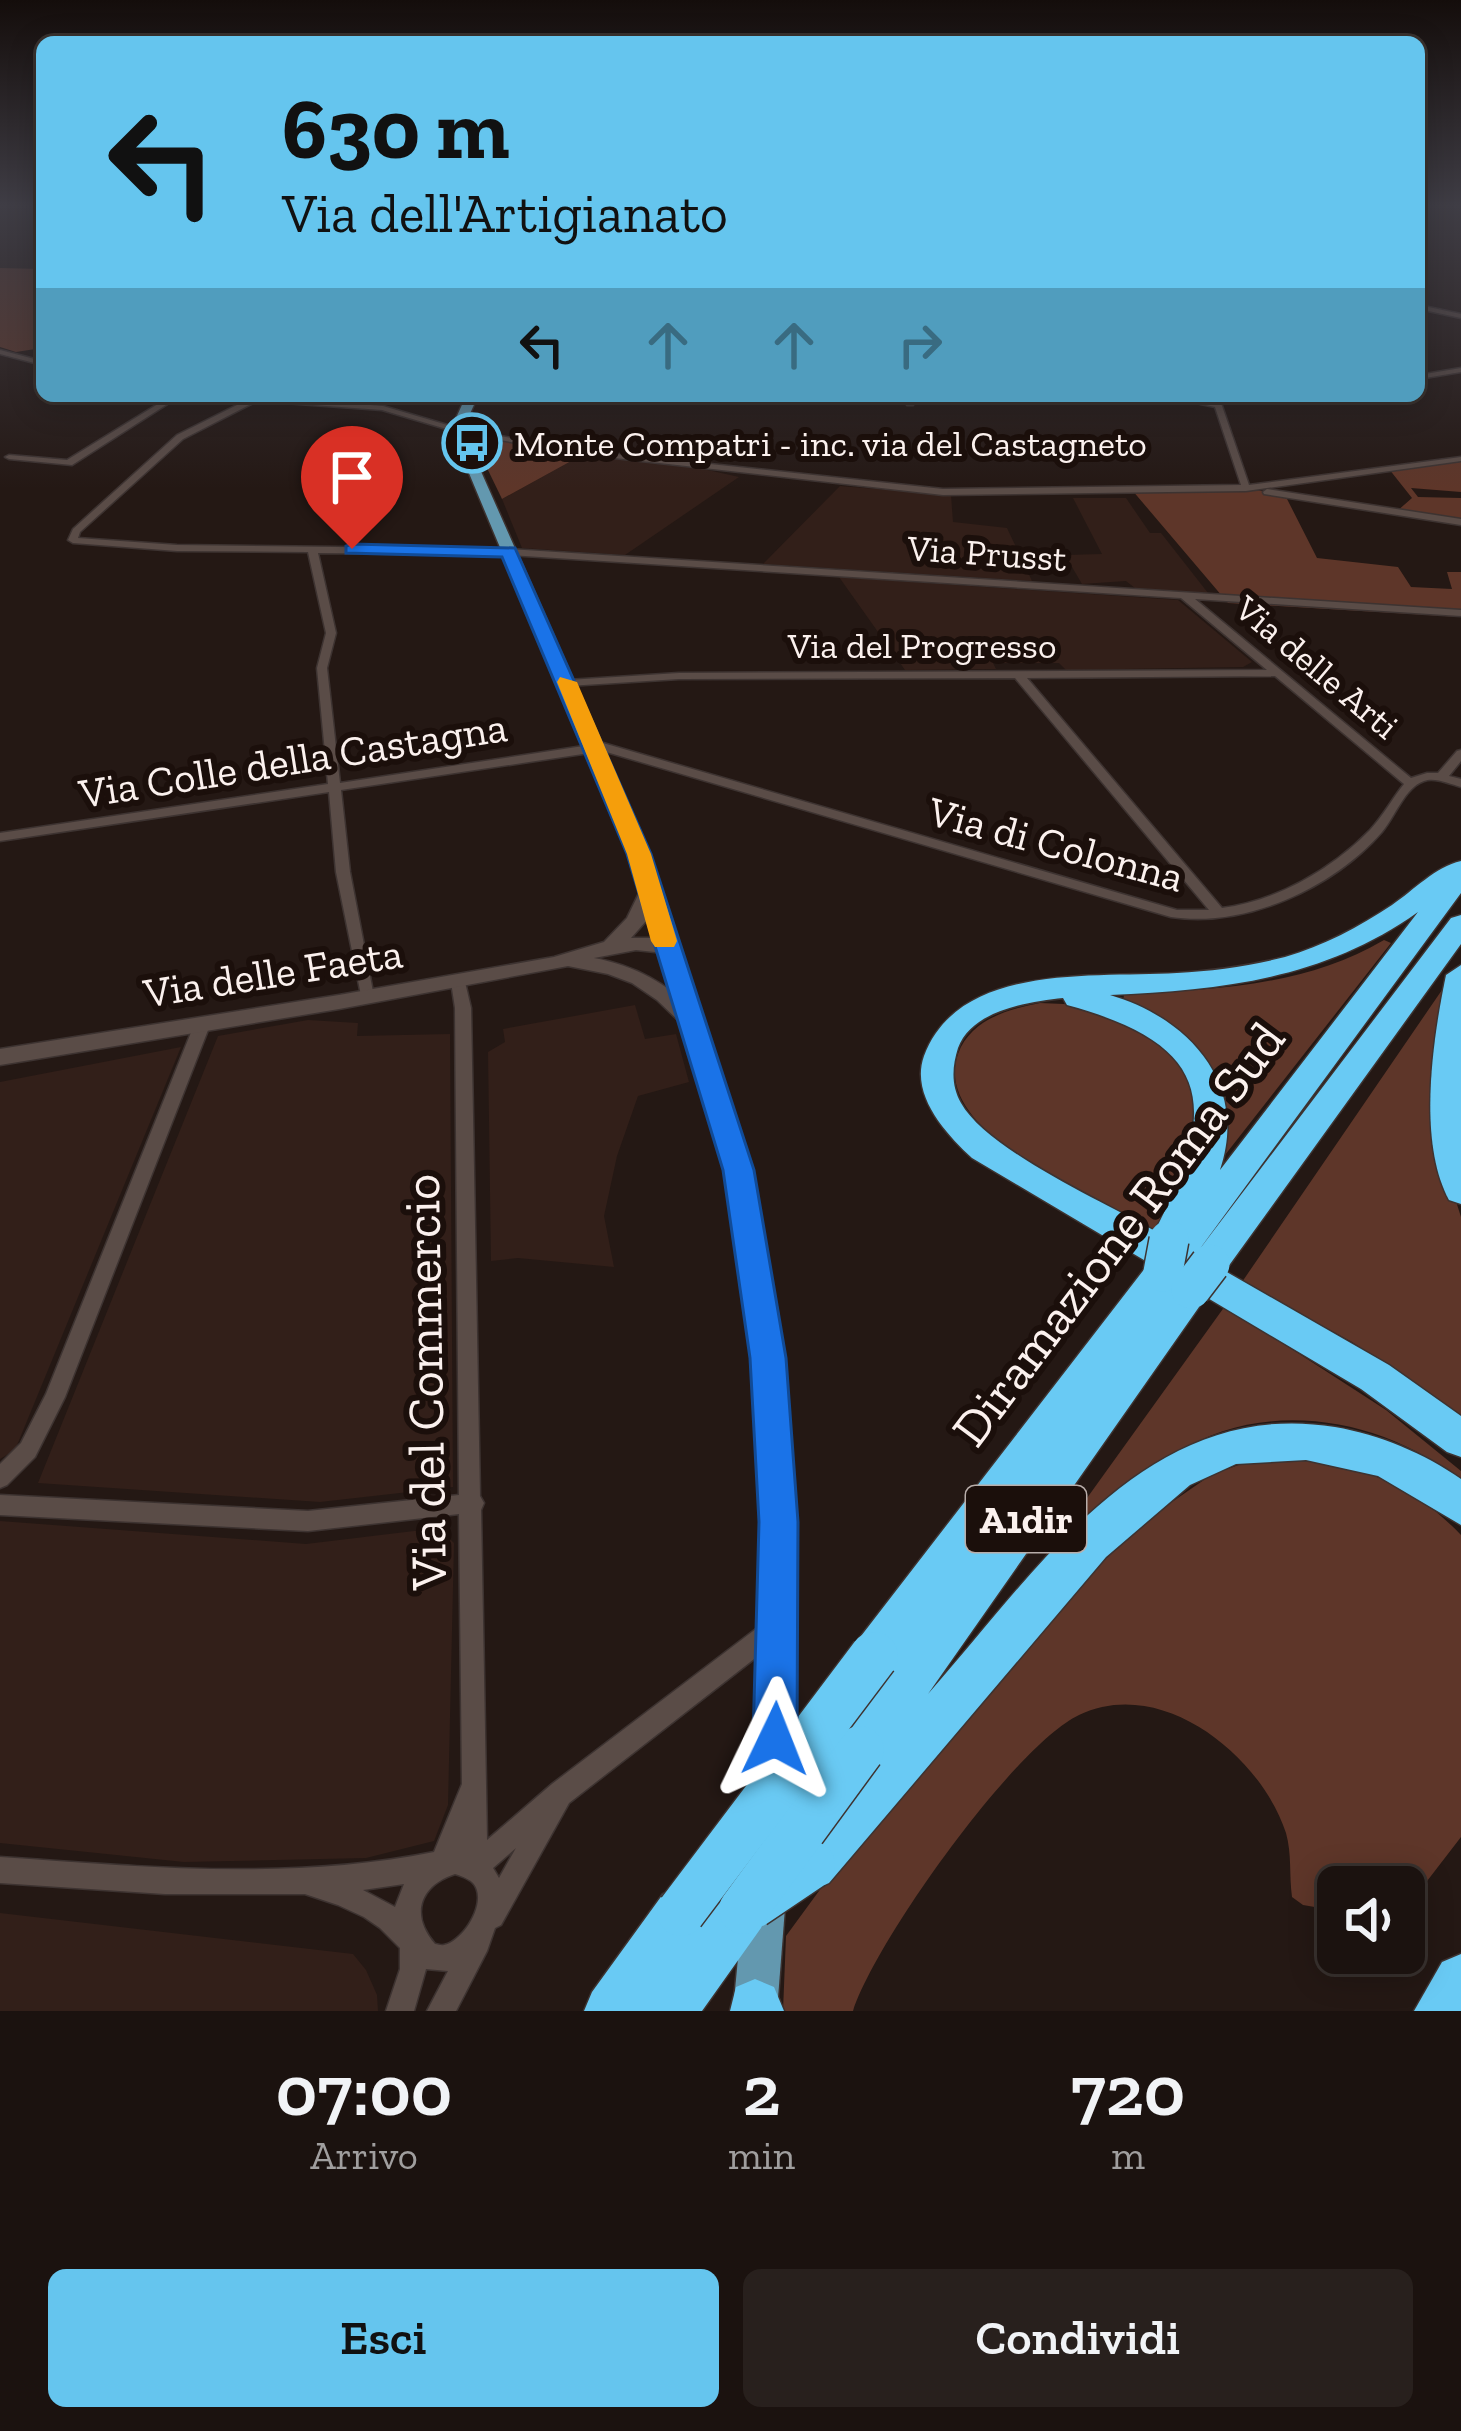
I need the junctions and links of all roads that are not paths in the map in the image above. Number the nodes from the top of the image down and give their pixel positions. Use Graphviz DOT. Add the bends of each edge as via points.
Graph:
graph roads {
  1 [pos="1425,308"];
  2 [pos="1461,316"];
  3 [pos="0,352"];
  4 [pos="36,361"];
  5 [pos="1461,370"];
  6 [pos="1425,375"];
  7 [pos="166,402"];
  8 [pos="247,402"];
  9 [pos="301,402"];
  10 [pos="470,402"];
  11 [pos="1221,402"];
  12 [pos="460,431"];
  13 [pos="9,457"];
  14 [pos="1461,459"];
  15 [pos="1246,488"];
  16 [pos="1461,521"];
  17 [pos="312,549"];
  18 [pos="509,552"];
  19 [pos="1185,596"];
  20 [pos="1461,613"];
  21 [pos="1276,673"];
  22 [pos="1019,675"];
  23 [pos="568,683"];
  24 [pos="596,747"];
  25 [pos="1461,754"];
  26 [pos="1441,777"];
  27 [pos="1410,783"];
  28 [pos="1461,783"];
  29 [pos="335,790"];
  30 [pos="0,837"];
  31 [pos="1461,872"];
  32 [pos="650,889"];
  33 [pos="1220,914"];
  34 [pos="1461,924"];
  35 [pos="610,947"];
  36 [pos="667,949"];
  37 [pos="558,963"];
  38 [pos="620,969"];
  39 [pos="1461,975"];
  40 [pos="458,982"];
  41 [pos="367,997"];
  42 [pos="1012,997"];
  43 [pos="690,1019"];
  44 [pos="202,1025"];
  45 [pos="0,1057"];
  46 [pos="1461,1191"];
  47 [pos="1183,1262"];
  48 [pos="1461,1439"];
  49 [pos="0,1478"];
  50 [pos="473,1503"];
  51 [pos="0,1505"];
  52 [pos="1461,1505"];
  53 [pos="779,1626"];
  54 [pos="474,1781"];
  55 [pos="561,1793"];
  56 [pos="442,1863"];
  57 [pos="475,1867"];
  58 [pos="0,1870"];
  59 [pos="295,1880"];
  60 [pos="743,1910"];
  61 [pos="487,1924"];
  62 [pos="411,1936"];
  63 [pos="1461,1981"];
  64 [pos="756,2009"];
  65 [pos="400,2011"];
  66 [pos="441,2011"];
  67 [pos="610,2011"];
  68 [pos="669,2011"];
  69 [pos="1441,2011"];
  1 -- 2 [label="street"];
  3 -- 4 [label="street"];
  5 -- 6 [label="street"];
  7 -- 13 [label="street" via="69,463"];
  8 -- 17 [label="street, Via Prusst" via="180,437 73,540"];
  9 -- 12 [label="street" via="394,410"];
  10 -- 12 [label="main road"];
  11 -- 15 [label="street"];
  12 -- 15 [label="street" via="900,489"];
  12 -- 18 [label="main road"];
  14 -- 15 [label="street"];
  15 -- 16 [label="street"];
  17 -- 18 [label="street, Via Prusst"];
  17 -- 29 [label="street" via="332,633 322,668"];
  18 -- 19 [label="street, Via Prusst"];
  18 -- 23 [label="main road"];
  19 -- 20 [label="street, Via Prusst"];
  19 -- 21 [label="street, Via delle Arti"];
  21 -- 22 [label="street, Via del Progresso"];
  21 -- 27 [label="street, Via delle Arti"];
  22 -- 23 [label="street, Via del Progresso"];
  22 -- 33 [label="street"];
  23 -- 24 [label="main road"];
  24 -- 29 [label="street, Via Colle della Castagna"];
  24 -- 32 [label="main road"];
  24 -- 33 [label="street, Via di Colonna" via="1176,914"];
  25 -- 26 [label="street"];
  26 -- 27 [label="street"];
  26 -- 28 [label="street"];
  27 -- 33 [label="street, Via di Colonna" via="1359,849 1294,890"];
  29 -- 30 [label="street, Via Colle della Castagna"];
  29 -- 41 [label="street"];
  31 -- 42 [label="highway" via="1384,923 1283,967"];
  31 -- 47 [label="highway, Diramazione Roma Sud / A1dir"];
  32 -- 35 [label="street" via="636,921"];
  32 -- 36 [label="main road"];
  34 -- 47 [label="highway, Diramazione Roma Sud / A1dir"];
  35 -- 36 [label="street"];
  35 -- 37 [label="street"];
  36 -- 38 [label="street"];
  36 -- 43 [label="main road"];
  37 -- 38 [label="street"];
  37 -- 40 [label="street, Via delle Faeta"];
  38 -- 43 [label="street" via="662,989"];
  39 -- 46 [label="highway" via="1446,1078"];
  40 -- 41 [label="street, Via delle Faeta"];
  40 -- 50 [label="street, Via del Commercio"];
  41 -- 44 [label="street, Via delle Faeta"];
  42 -- 47 [label="highway" via="1112,1004 1166,1031 1193,1059 1211,1098 1211,1142"];
  42 -- 48 [label="highway" via="964,1020 940,1054 943,1099 970,1137 1375,1377"];
  43 -- 53 [label="main road" via="739,1170 763,1313"];
  44 -- 45 [label="street, Via delle Faeta"];
  44 -- 49 [label="street" via="56,1397 28,1450"];
  47 -- 60 [label="highway, Diramazione Roma Sud / A1dir, bridge" via="860,1750"];
  47 -- 67 [label="highway, Diramazione Roma Sud / A1dir, bridge" via="874,1656"];
  50 -- 51 [label="street" via="308,1521"];
  50 -- 54 [label="street, Via del Commercio"];
  52 -- 60 [label="highway, bridge" via="1402,1466 1337,1446 1256,1440 1198,1457 1090,1542 848,1825 801,1874"];
  53 -- 55 [label="street"];
  53 -- 64 [label="main road"];
  54 -- 56 [label="street, Via del Commercio"];
  54 -- 57 [label="street, Via del Commercio"];
  55 -- 57 [label="street"];
  55 -- 61 [label="street"];
  56 -- 57 [label="street"];
  56 -- 59 [label="street"];
  56 -- 62 [label="street" via="415,1888"];
  57 -- 61 [label="street" via="489,1887"];
  58 -- 59 [label="street"];
  59 -- 62 [label="street" via="334,1889"];
  60 -- 68 [label="highway, Diramazione Roma Sud / A1dir"];
  61 -- 62 [label="street" via="476,1942 447,1958 427,1954"];
  61 -- 66 [label="street"];
  62 -- 65 [label="street" via="415,1955"];
  63 -- 69 [label="highway"];
}
